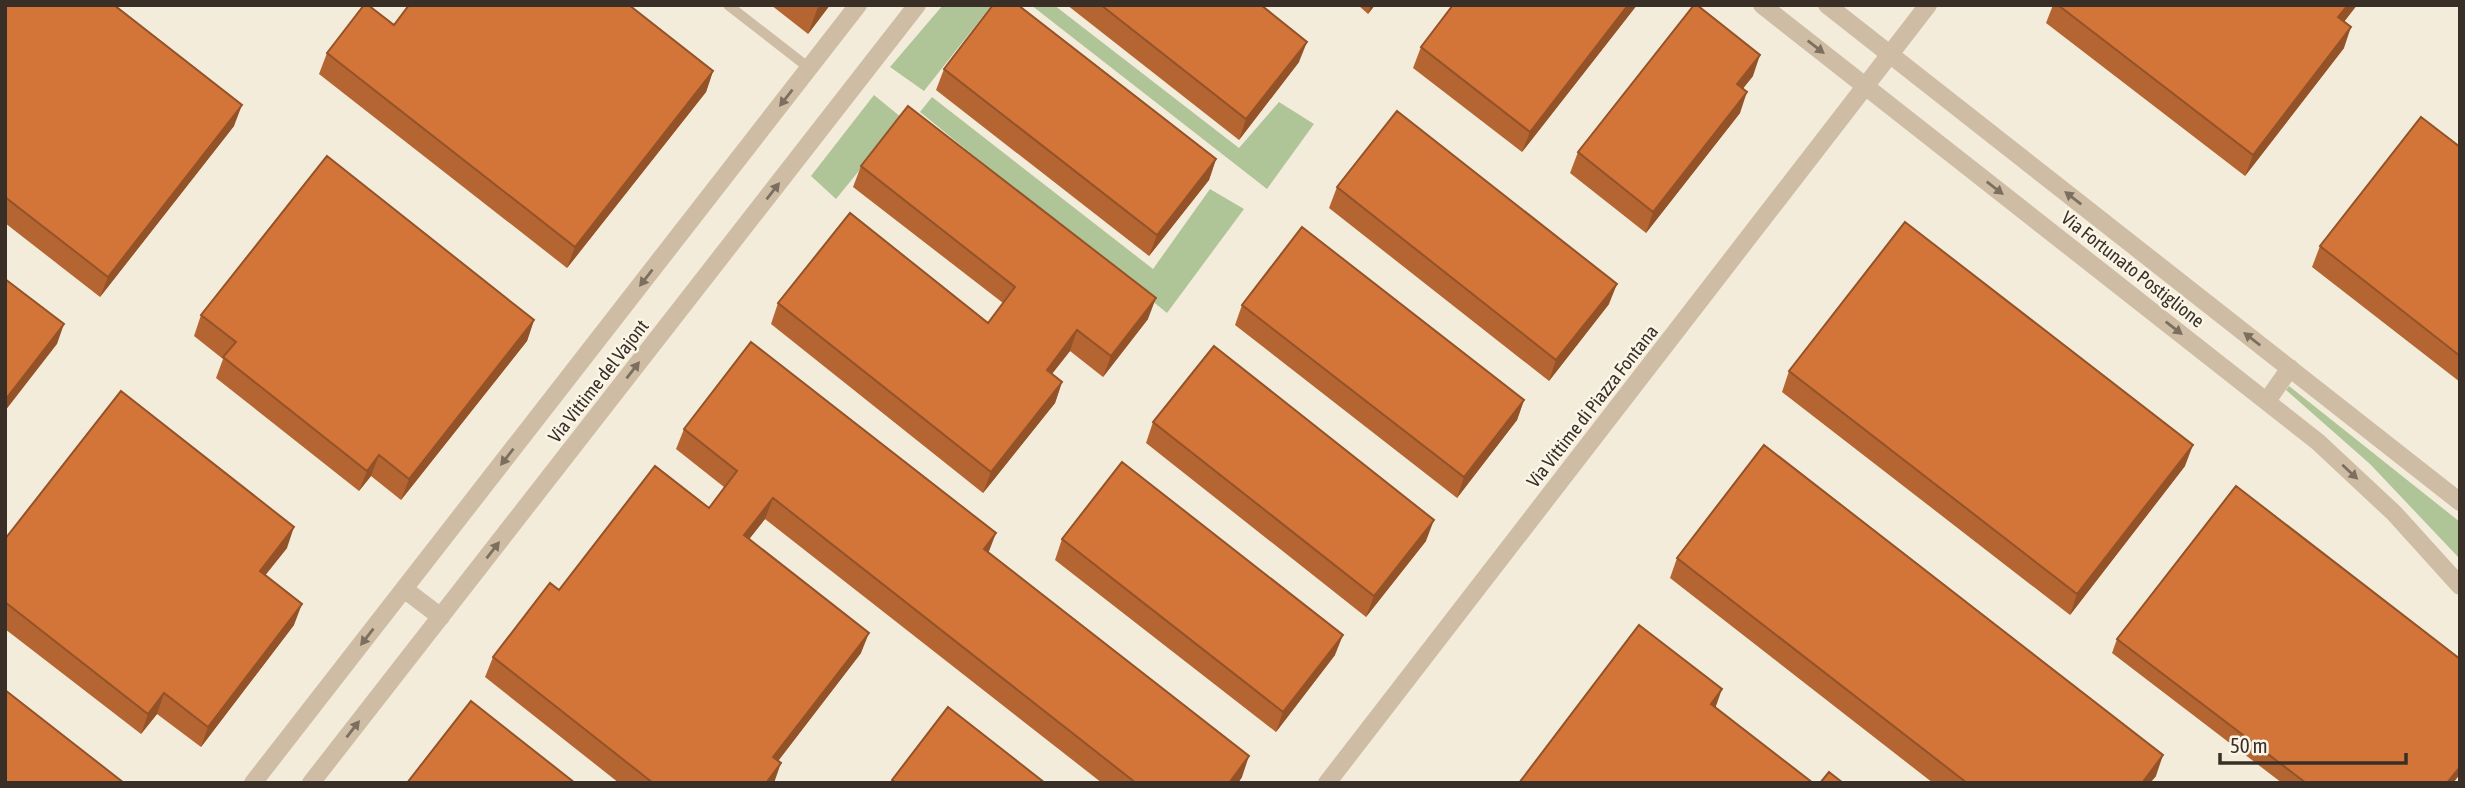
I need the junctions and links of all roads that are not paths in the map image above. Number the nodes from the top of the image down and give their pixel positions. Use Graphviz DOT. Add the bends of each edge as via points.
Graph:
graph roads {
  1 [pos="728,5"];
  2 [pos="858,5"];
  3 [pos="917,5"];
  4 [pos="1762,5"];
  5 [pos="1827,5"];
  6 [pos="1928,5"];
  7 [pos="1890,54"];
  8 [pos="809,68"];
  9 [pos="1865,86"];
  10 [pos="2290,368"];
  11 [pos="2267,401"];
  12 [pos="2460,502"];
  13 [pos="2460,586"];
  14 [pos="404,589"];
  15 [pos="441,617"];
  16 [pos="253,783"];
  17 [pos="311,783"];
  18 [pos="1327,783"];
  1 -- 8 [label="lane"];
  2 -- 8 [label="street, Via Vittime del Vajont"];
  15 -- 3 [label="street, Via Vittime del Vajont, one-way"];
  4 -- 9 [label="street, Via Fortunato Postiglione, one-way"];
  5 -- 7 [label="street, Via Fortunato Postiglione"];
  6 -- 7 [label="street, Via Vittime di Piazza Fontana"];
  7 -- 9 [label="street, Via Vittime di Piazza Fontana"];
  10 -- 7 [label="street, Via Fortunato Postiglione, one-way"];
  8 -- 14 [label="street, Via Vittime del Vajont, one-way"];
  9 -- 11 [label="street, Via Fortunato Postiglione, one-way"];
  9 -- 18 [label="street, Via Vittime di Piazza Fontana"];
  10 -- 11 [label="street"];
  10 -- 12 [label="street, Via Fortunato Postiglione"];
  11 -- 13 [label="street, Via Fortunato Postiglione, one-way" via="2394,513"];
  14 -- 15 [label="street"];
  14 -- 16 [label="street, Via Vittime del Vajont, one-way"];
  17 -- 15 [label="street, Via Vittime del Vajont, one-way"];
}
